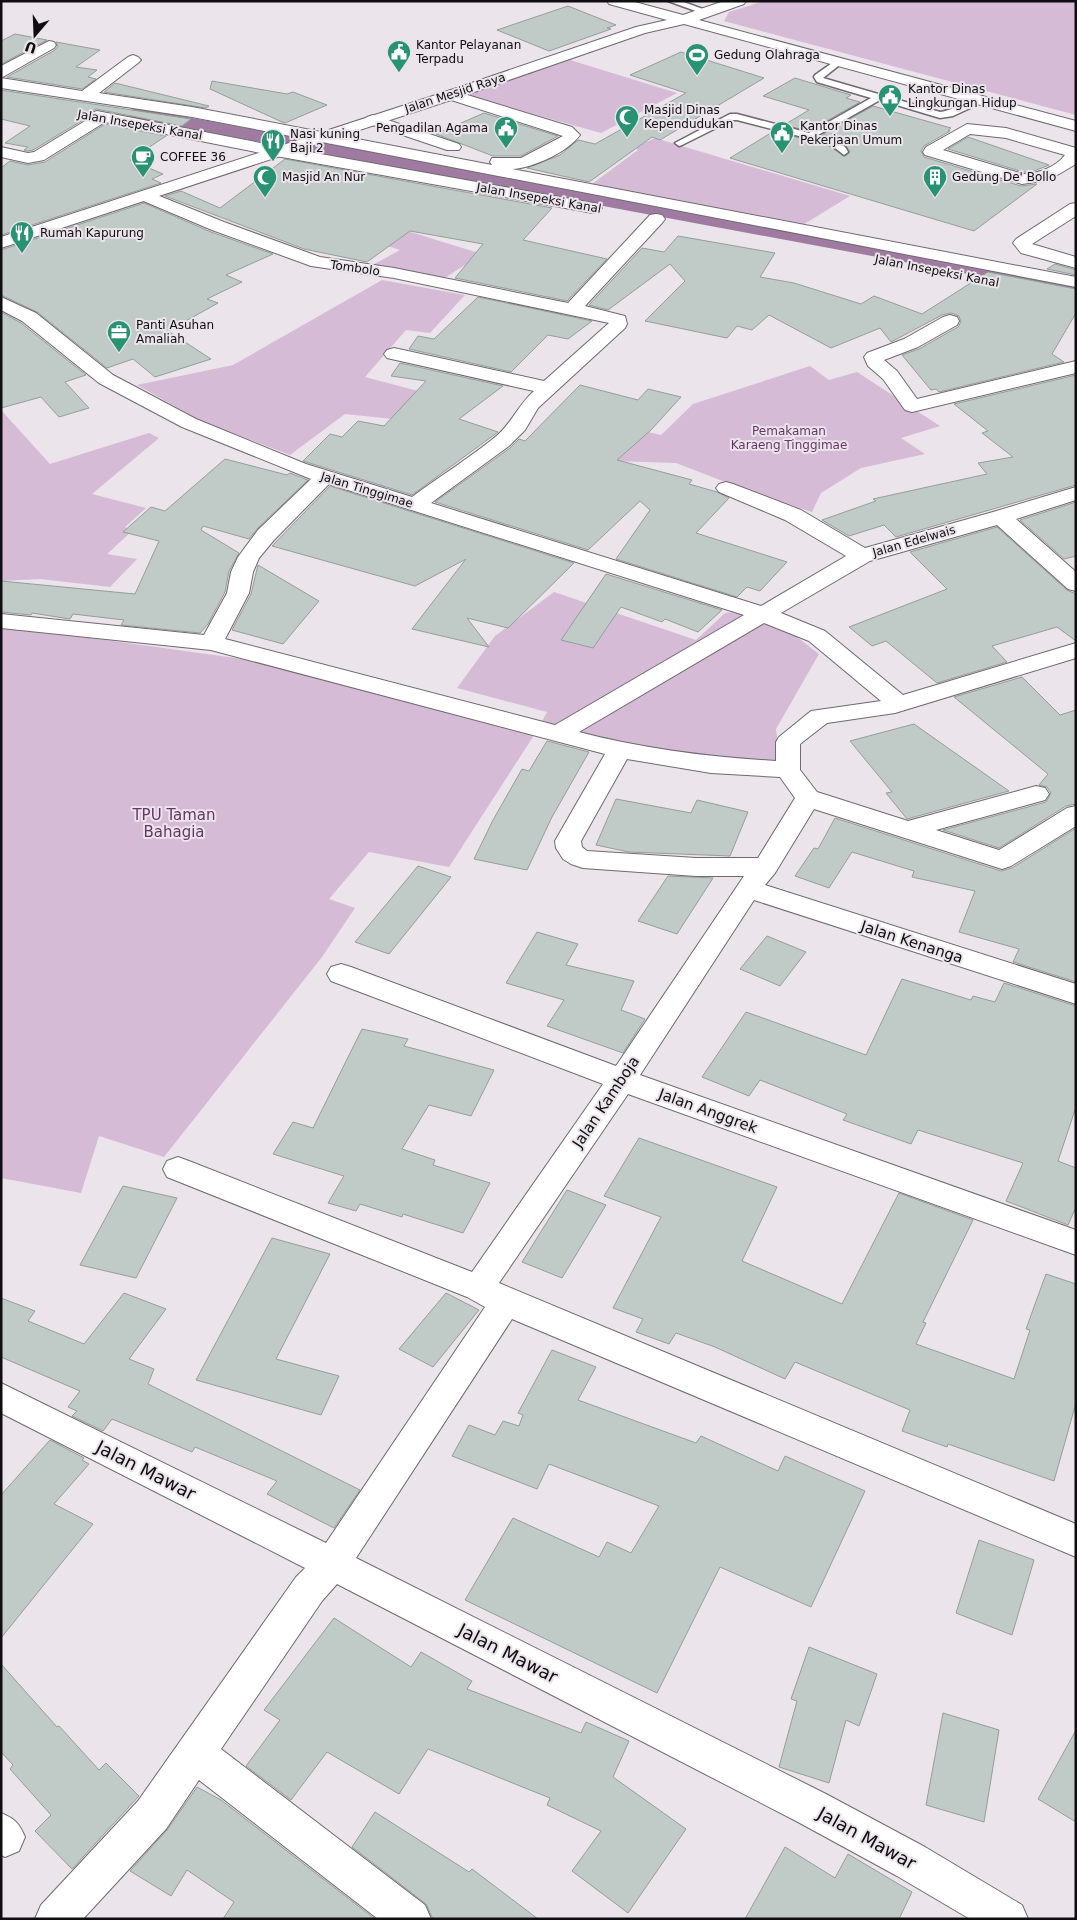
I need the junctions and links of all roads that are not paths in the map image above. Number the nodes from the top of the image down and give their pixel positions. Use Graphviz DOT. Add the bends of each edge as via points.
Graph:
graph roads {
  1 [pos="614,1"];
  2 [pos="672,1"];
  3 [pos="739,1"];
  4 [pos="707,12"];
  5 [pos="684,20"];
  6 [pos="49,45"];
  7 [pos="133,60"];
  8 [pos="838,63"];
  9 [pos="1,73"];
  10 [pos="1,83"];
  11 [pos="451,95"];
  12 [pos="85,96"];
  13 [pos="877,98"];
  14 [pos="981,101"];
  15 [pos="76,113"];
  16 [pos="103,118"];
  17 [pos="373,120"];
  18 [pos="1069,124"];
  19 [pos="810,136"];
  20 [pos="1018,136"];
  21 [pos="319,137"];
  22 [pos="679,143"];
  23 [pos="280,150"];
  24 [pos="1,152"];
  25 [pos="844,152"];
  26 [pos="148,196"];
  27 [pos="1076,208"];
  28 [pos="608,210"];
  29 [pos="637,216"];
  30 [pos="656,219"];
  31 [pos="676,223"];
  32 [pos="744,236"];
  33 [pos="1,243"];
  34 [pos="1076,263"];
  35 [pos="1076,282"];
  36 [pos="1076,297"];
  37 [pos="1,302"];
  38 [pos="572,309"];
  39 [pos="950,321"];
  40 [pos="394,354"];
  41 [pos="1076,367"];
  42 [pos="548,388"];
  43 [pos="326,477"];
  44 [pos="726,488"];
  45 [pos="1076,493"];
  46 [pos="415,504"];
  47 [pos="1001,517"];
  48 [pos="862,556"];
  49 [pos="1076,584"];
  50 [pos="762,614"];
  51 [pos="1,621"];
  52 [pos="212,643"];
  53 [pos="1076,650"];
  54 [pos="899,704"];
  55 [pos="558,734"];
  56 [pos="620,750"];
  57 [pos="788,770"];
  58 [pos="1036,794"];
  59 [pos="808,798"];
  60 [pos="1076,814"];
  61 [pos="907,830"];
  62 [pos="766,867"];
  63 [pos="748,889"];
  64 [pos="341,974"];
  65 [pos="1076,994"];
  66 [pos="622,1080"];
  67 [pos="178,1170"];
  68 [pos="1076,1243"];
  69 [pos="492,1295"];
  70 [pos="1,1398"];
  71 [pos="1076,1541"];
  72 [pos="333,1563"];
  73 [pos="194,1752"];
  74 [pos="55,1919"];
  75 [pos="411,1919"];
  76 [pos="1008,1919"];
  1 -- 5 [label="street"];
  2 -- 4 [label="lane"];
  3 -- 4 [label="street, Jalan Mesjid Raya"];
  4 -- 5 [label="street, Jalan Mesjid Raya"];
  5 -- 8 [label="street"];
  5 -- 11 [label="street, Jalan Mesjid Raya" via="641,30"];
  6 -- 9 [label="street"];
  7 -- 12 [label="street"];
  8 -- 13 [label="lane" via="818,76 820,80"];
  8 -- 14 [label="street"];
  10 -- 12 [label="street"];
  11 -- 17 [label="street, Jalan Mesjid Raya"];
  11 -- 17 [label="street" via="566,130 572,137 523,163 510,165"];
  12 -- 21 [label="street" via="192,112"];
  13 -- 14 [label="lane" via="940,115"];
  13 -- 19 [label="lane"];
  14 -- 18 [label="street"];
  15 -- 16 [label="street, Jalan Insepeksi Kanal"];
  16 -- 23 [label="street, Jalan Insepeksi Kanal"];
  16 -- 24 [label="street" via="38,157"];
  17 -- 21 [label="street, Jalan Mesjid Raya"];
  18 -- 20 [label="street"];
  19 -- 22 [label="lane" via="730,117"];
  19 -- 25 [label="lane" via="833,142"];
  20 -- 20 [label="street" via="967,129 931,152 1032,180 1043,178 1073,156 1070,151"];
  21 -- 23 [label="street, Jalan Mesjid Raya"];
  21 -- 35 [label="street"];
  23 -- 26 [label="street, Jalan Mesjid Raya"];
  23 -- 28 [label="street, Jalan Insepeksi Kanal"];
  26 -- 33 [label="street, Jalan Mesjid Raya"];
  26 -- 38 [label="street, Tombolo" via="317,262 394,273"];
  27 -- 34 [label="street" via="1022,243 1027,249"];
  29 -- 30 [label="street"];
  30 -- 31 [label="street"];
  30 -- 38 [label="street"];
  32 -- 36 [label="street, Jalan Insepeksi Kanal"];
  37 -- 43 [label="street, Jalan Tinggimae" via="29,317 106,379 190,423"];
  38 -- 42 [label="street, Tombolo" via="614,318 619,322"];
  39 -- 41 [label="street" via="911,343 874,357 912,406"];
  40 -- 42 [label="street"];
  42 -- 46 [label="street" via="530,405 518,426 502,442"];
  43 -- 46 [label="street, Jalan Tinggimae"];
  43 -- 52 [label="street" via="248,557 238,593"];
  44 -- 48 [label="street" via="793,515"];
  45 -- 47 [label="street, Jalan Edelwais"];
  46 -- 50 [label="street, Jalan Tinggimae"];
  47 -- 48 [label="street, Jalan Edelwais"];
  47 -- 49 [label="street"];
  48 -- 50 [label="street, Jalan Edelwais"];
  50 -- 54 [label="street, Jalan Tinggimae" via="817,636"];
  50 -- 55 [label="street, Jalan Edelwais"];
  51 -- 52 [label="street"];
  52 -- 55 [label="street"];
  53 -- 54 [label="street"];
  54 -- 57 [label="street" via="820,716 788,742"];
  55 -- 56 [label="street"];
  56 -- 57 [label="street" via="711,765"];
  56 -- 62 [label="street" via="568,841 575,856 696,867"];
  57 -- 59 [label="street"];
  58 -- 61 [label="street"];
  59 -- 61 [label="street"];
  59 -- 62 [label="street, Jalan Kamboja"];
  60 -- 61 [label="street" via="1002,860"];
  62 -- 63 [label="street, Jalan Kamboja"];
  63 -- 65 [label="street, Jalan Kenanga"];
  63 -- 66 [label="street, Jalan Kamboja"];
  64 -- 66 [label="street, Jalan Anggrek"];
  66 -- 68 [label="street, Jalan Anggrek"];
  66 -- 69 [label="street, Jalan Kamboja"];
  67 -- 69 [label="street"];
  69 -- 71 [label="street"];
  69 -- 72 [label="street, Jalan Kamboja"];
  70 -- 72 [label="street, Jalan Mawar"];
  72 -- 73 [label="street, Jalan Kamboja" via="309,1589"];
  72 -- 76 [label="street, Jalan Mawar" via="832,1818"];
  73 -- 74 [label="street, Jalan Kamboja" via="152,1815"];
  73 -- 75 [label="street"];
}
